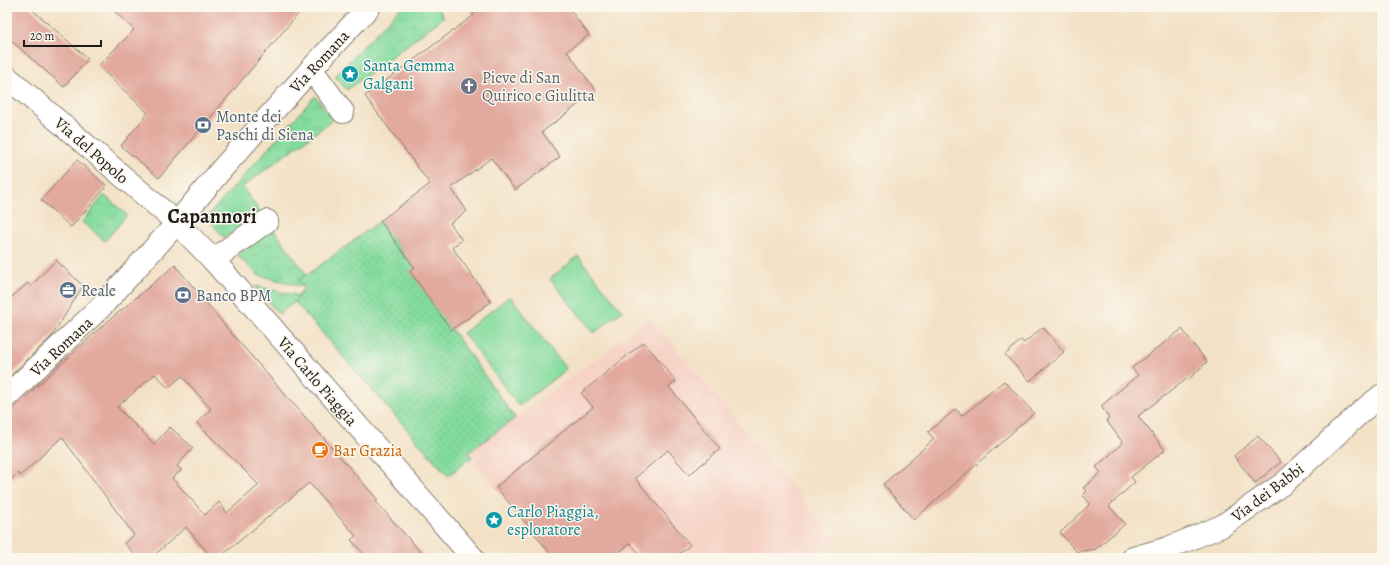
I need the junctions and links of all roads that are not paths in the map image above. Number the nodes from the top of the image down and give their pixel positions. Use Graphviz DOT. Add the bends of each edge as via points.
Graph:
graph roads {
  1 [pos="369,7"];
  2 [pos="311,69"];
  3 [pos="7,77"];
  4 [pos="343,112"];
  5 [pos="267,221"];
  6 [pos="177,223"];
  7 [pos="213,260"];
  8 [pos="1382,395"];
  9 [pos="7,396"];
  10 [pos="473,558"];
  11 [pos="1133,558"];
  1 -- 2 [label="street, Via Romana"];
  2 -- 4 [label="street"];
  2 -- 6 [label="street, Via Romana"];
  3 -- 6 [label="street, Via del Popolo"];
  5 -- 7 [label="street"];
  6 -- 7 [label="street, Via Carlo Piaggia"];
  6 -- 9 [label="street, Via Romana" via="97,311"];
  7 -- 10 [label="street, Via Carlo Piaggia"];
  8 -- 11 [label="street, Via dei Babbi" via="1362,410 1284,483 1222,526 1168,548"];
}
